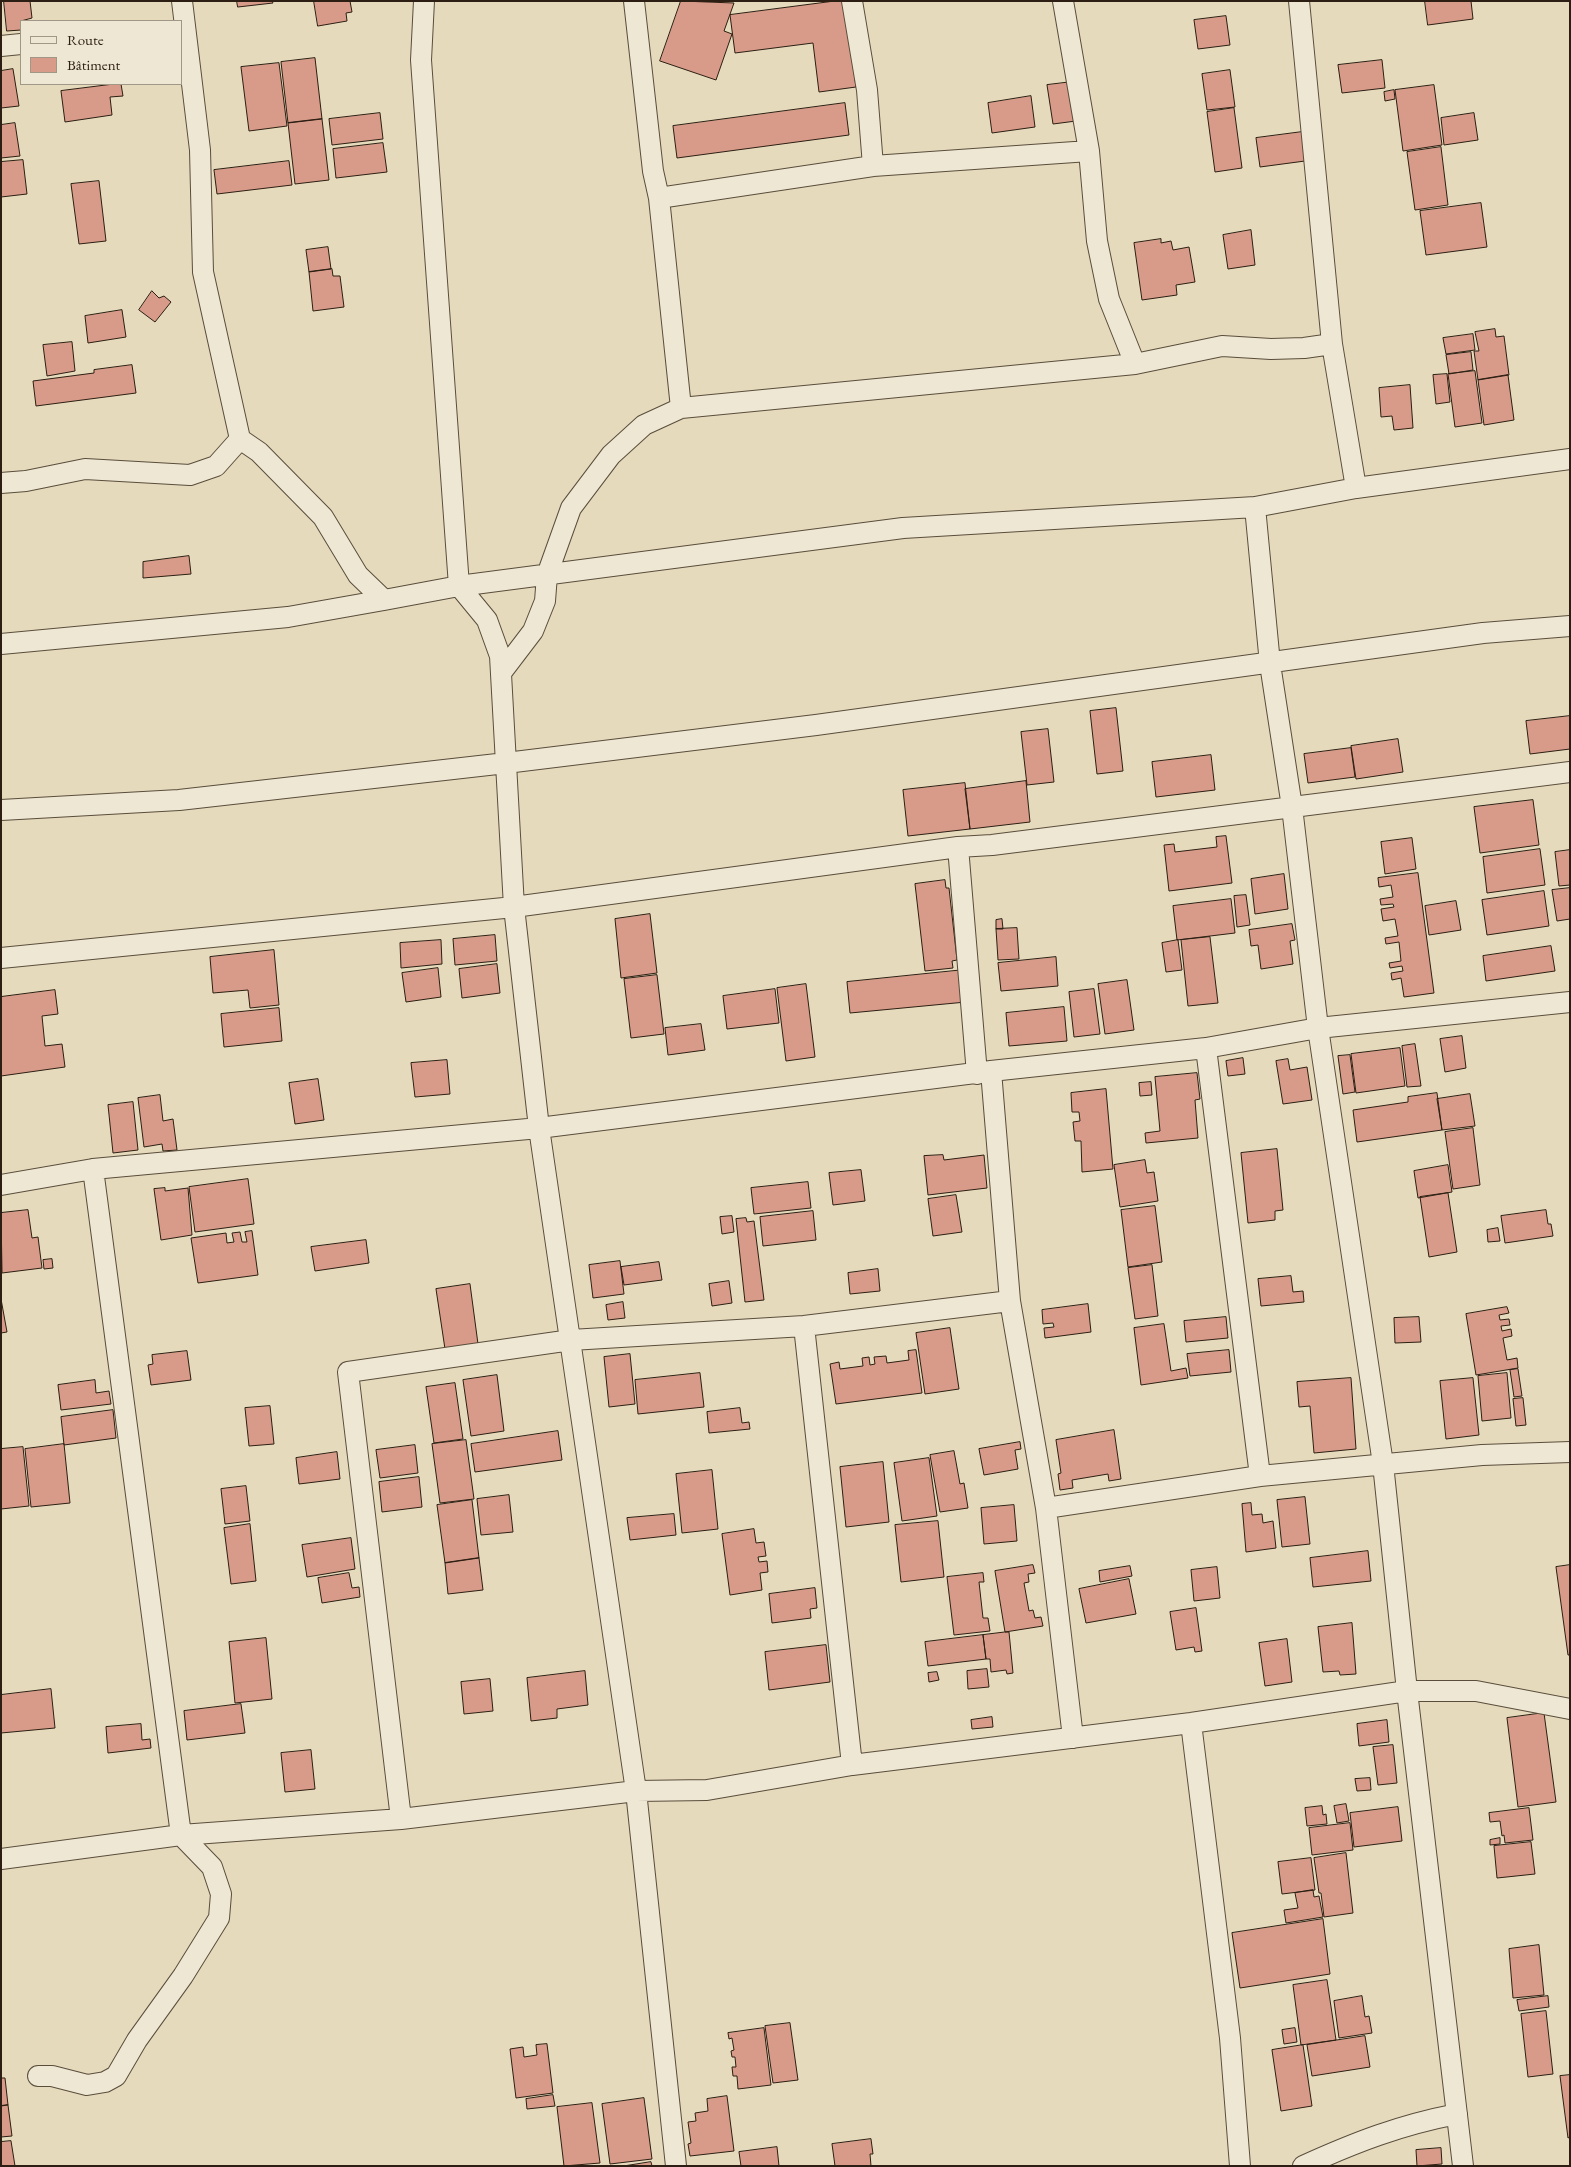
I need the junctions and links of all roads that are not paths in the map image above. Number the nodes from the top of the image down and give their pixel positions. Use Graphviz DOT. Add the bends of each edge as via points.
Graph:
graph roads {
  1 [pos="424,1"];
  2 [pos="634,1"];
  3 [pos="852,1"];
  4 [pos="1063,1"];
  5 [pos="1298,1"];
  6 [pos="182,14"];
  7 [pos="20,44"];
  8 [pos="1,46"];
  9 [pos="1089,151"];
  10 [pos="873,166"];
  11 [pos="659,198"];
  12 [pos="1332,344"];
  13 [pos="1135,364"];
  14 [pos="681,408"];
  15 [pos="240,440"];
  16 [pos="1570,459"];
  17 [pos="1,483"];
  18 [pos="1356,488"];
  19 [pos="1256,507"];
  20 [pos="546,575"];
  21 [pos="459,586"];
  22 [pos="384,600"];
  23 [pos="1570,626"];
  24 [pos="1,644"];
  25 [pos="1270,664"];
  26 [pos="501,673"];
  27 [pos="506,763"];
  28 [pos="1570,772"];
  29 [pos="1292,807"];
  30 [pos="1,810"];
  31 [pos="958,847"];
  32 [pos="514,907"];
  33 [pos="1,958"];
  34 [pos="1570,1002"];
  35 [pos="1318,1028"];
  36 [pos="1206,1048"];
  37 [pos="984,1073"];
  38 [pos="539,1128"];
  39 [pos="94,1169"];
  40 [pos="1,1185"];
  41 [pos="1010,1301"];
  42 [pos="804,1326"];
  43 [pos="571,1340"];
  44 [pos="1570,1452"];
  45 [pos="1384,1464"];
  46 [pos="1260,1476"];
  47 [pos="1046,1508"];
  48 [pos="1407,1691"];
  49 [pos="1570,1709"];
  50 [pos="1191,1723"];
  51 [pos="1073,1738"];
  52 [pos="852,1765"];
  53 [pos="636,1791"];
  54 [pos="401,1819"];
  55 [pos="182,1835"];
  56 [pos="1,1859"];
  57 [pos="38,2076"];
  58 [pos="1457,2114"];
  59 [pos="676,2166"];
  60 [pos="1240,2166"];
  61 [pos="1302,2166"];
  62 [pos="1463,2166"];
  1 -- 21 [label="street" via="421,60"];
  2 -- 11 [label="street"];
  3 -- 10 [label="street" via="867,90"];
  4 -- 9 [label="street"];
  5 -- 12 [label="street"];
  6 -- 15 [label="street" via="200,150 203,272"];
  7 -- 8 [label="street"];
  9 -- 10 [label="street"];
  9 -- 13 [label="street" via="1097,241 1109,299"];
  10 -- 11 [label="street"];
  11 -- 14 [label="street"];
  12 -- 13 [label="street" via="1271,349 1222,346"];
  12 -- 18 [label="street"];
  13 -- 14 [label="street"];
  14 -- 20 [label="street" via="644,424 611,455 571,508"];
  15 -- 17 [label="street" via="216,466 190,475 86,469"];
  15 -- 22 [label="street" via="259,452 323,517 358,575"];
  16 -- 18 [label="street"];
  18 -- 19 [label="street"];
  19 -- 20 [label="street" via="903,528"];
  19 -- 25 [label="street"];
  20 -- 21 [label="street"];
  20 -- 26 [label="street" via="545,601 533,631"];
  21 -- 22 [label="street"];
  21 -- 26 [label="street" via="486,620 500,656"];
  22 -- 24 [label="street" via="288,617"];
  23 -- 25 [label="street" via="1483,633"];
  25 -- 27 [label="street"];
  25 -- 29 [label="street"];
  26 -- 27 [label="street"];
  27 -- 30 [label="street" via="179,800"];
  27 -- 32 [label="street"];
  28 -- 29 [label="street"];
  29 -- 31 [label="street"];
  29 -- 35 [label="street"];
  31 -- 32 [label="street"];
  31 -- 37 [label="street"];
  32 -- 33 [label="street"];
  32 -- 38 [label="street"];
  34 -- 35 [label="street"];
  35 -- 36 [label="street"];
  35 -- 45 [label="street"];
  36 -- 37 [label="street"];
  36 -- 46 [label="street"];
  37 -- 38 [label="street"];
  37 -- 41 [label="street"];
  38 -- 39 [label="street"];
  38 -- 43 [label="street"];
  39 -- 40 [label="street"];
  39 -- 55 [label="street"];
  41 -- 42 [label="street"];
  41 -- 47 [label="street"];
  42 -- 43 [label="street"];
  42 -- 52 [label="street"];
  43 -- 53 [label="street"];
  43 -- 54 [label="street" via="348,1372"];
  44 -- 45 [label="street" via="1482,1455"];
  45 -- 46 [label="street"];
  45 -- 48 [label="street"];
  46 -- 47 [label="street"];
  47 -- 51 [label="street"];
  48 -- 49 [label="street" via="1476,1691"];
  48 -- 50 [label="street"];
  48 -- 58 [label="street"];
  50 -- 51 [label="street"];
  50 -- 60 [label="street" via="1230,2038"];
  51 -- 52 [label="street"];
  52 -- 53 [label="street" via="707,1790"];
  53 -- 54 [label="street"];
  53 -- 59 [label="street"];
  54 -- 55 [label="street"];
  55 -- 56 [label="street"];
  55 -- 57 [label="street" via="212,1866 221,1894 219,1918 116,2076 87,2085 52,2076"];
  58 -- 61 [label="street" via="1416,2122 1362,2140"];
  58 -- 62 [label="street"];
}
